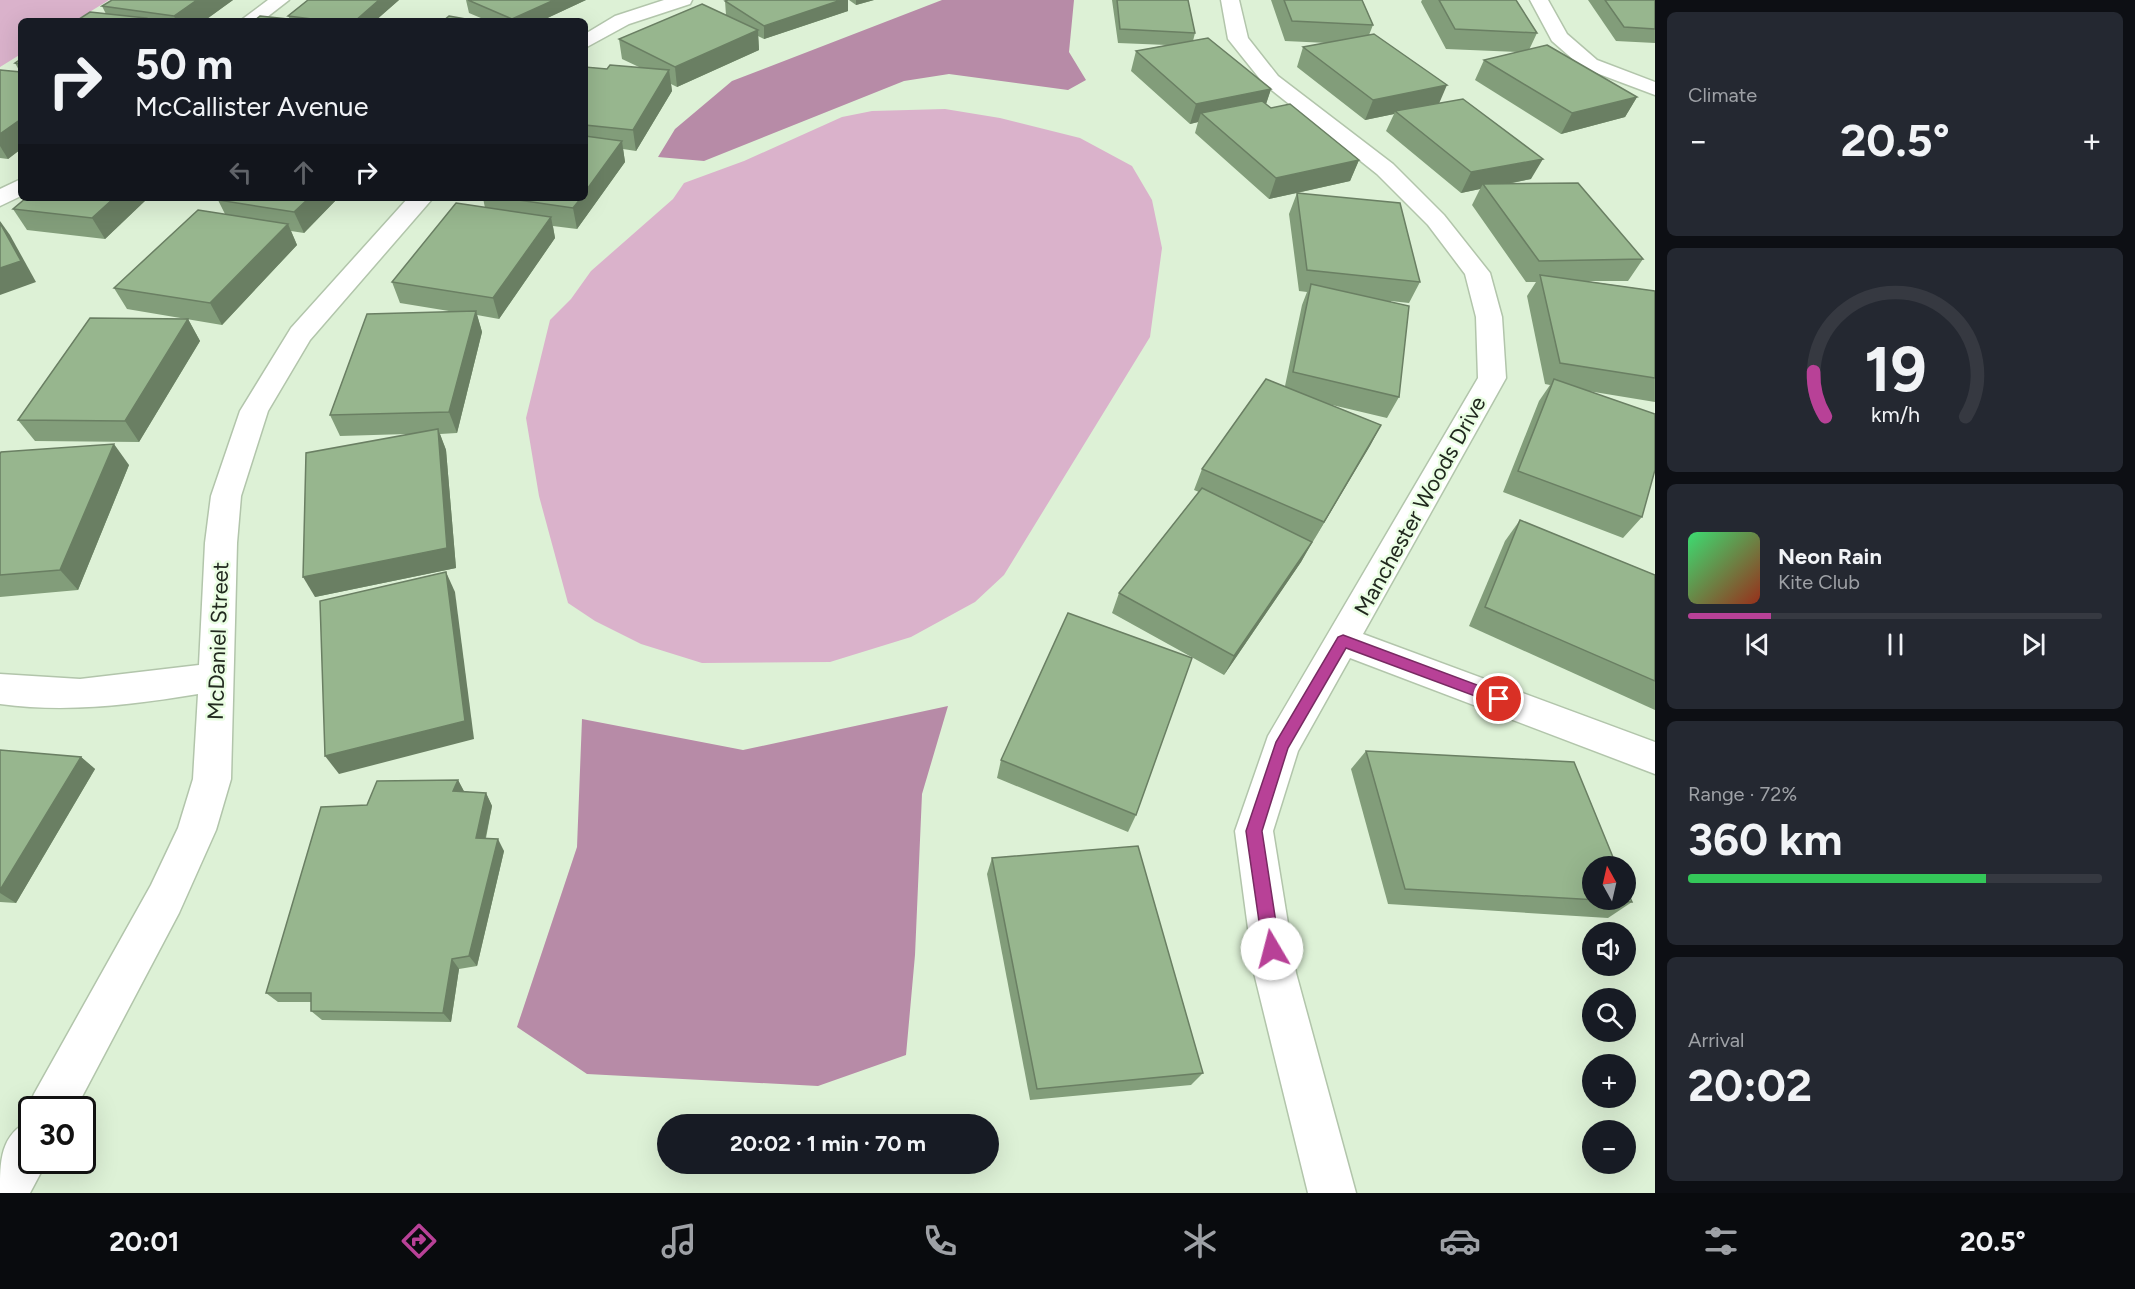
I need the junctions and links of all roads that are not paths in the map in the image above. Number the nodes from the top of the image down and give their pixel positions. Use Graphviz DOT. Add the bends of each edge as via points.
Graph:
graph roads {
  1 [pos="280,0"];
  2 [pos="682,0"];
  3 [pos="1230,0"];
  4 [pos="1539,0"];
  5 [pos="254,18"];
  6 [pos="588,40"];
  7 [pos="1655,89"];
  8 [pos="18,188"];
  9 [pos="0,199"];
  10 [pos="418,201"];
  11 [pos="1343,641"];
  12 [pos="214,677"];
  13 [pos="0,690"];
  14 [pos="1655,758"];
  15 [pos="58,1096"];
  16 [pos="18,1168"];
  17 [pos="4,1193"];
  18 [pos="1332,1193"];
  1 -- 5 [label="street"];
  2 -- 6 [label="street" via="621,20"];
  3 -- 11 [label="street, Manchester Woods Drive" via="1238,39 1270,81 1385,169 1436,220 1477,273 1489,317 1492,378"];
  4 -- 7 [label="street" via="1559,38 1590,64"];
  8 -- 9 [label="street"];
  10 -- 12 [label="street, McDaniel Street" via="300,334 254,411 226,496"];
  11 -- 14 [label="street"];
  11 -- 18 [label="street, Manchester Woods Drive" via="1281,747 1254,831 1275,973"];
  12 -- 13 [label="street" via="120,691 61,694"];
  12 -- 15 [label="street, McDaniel Street" via="212,779 197,830 165,899"];
  16 -- 17 [label="street"];
}
